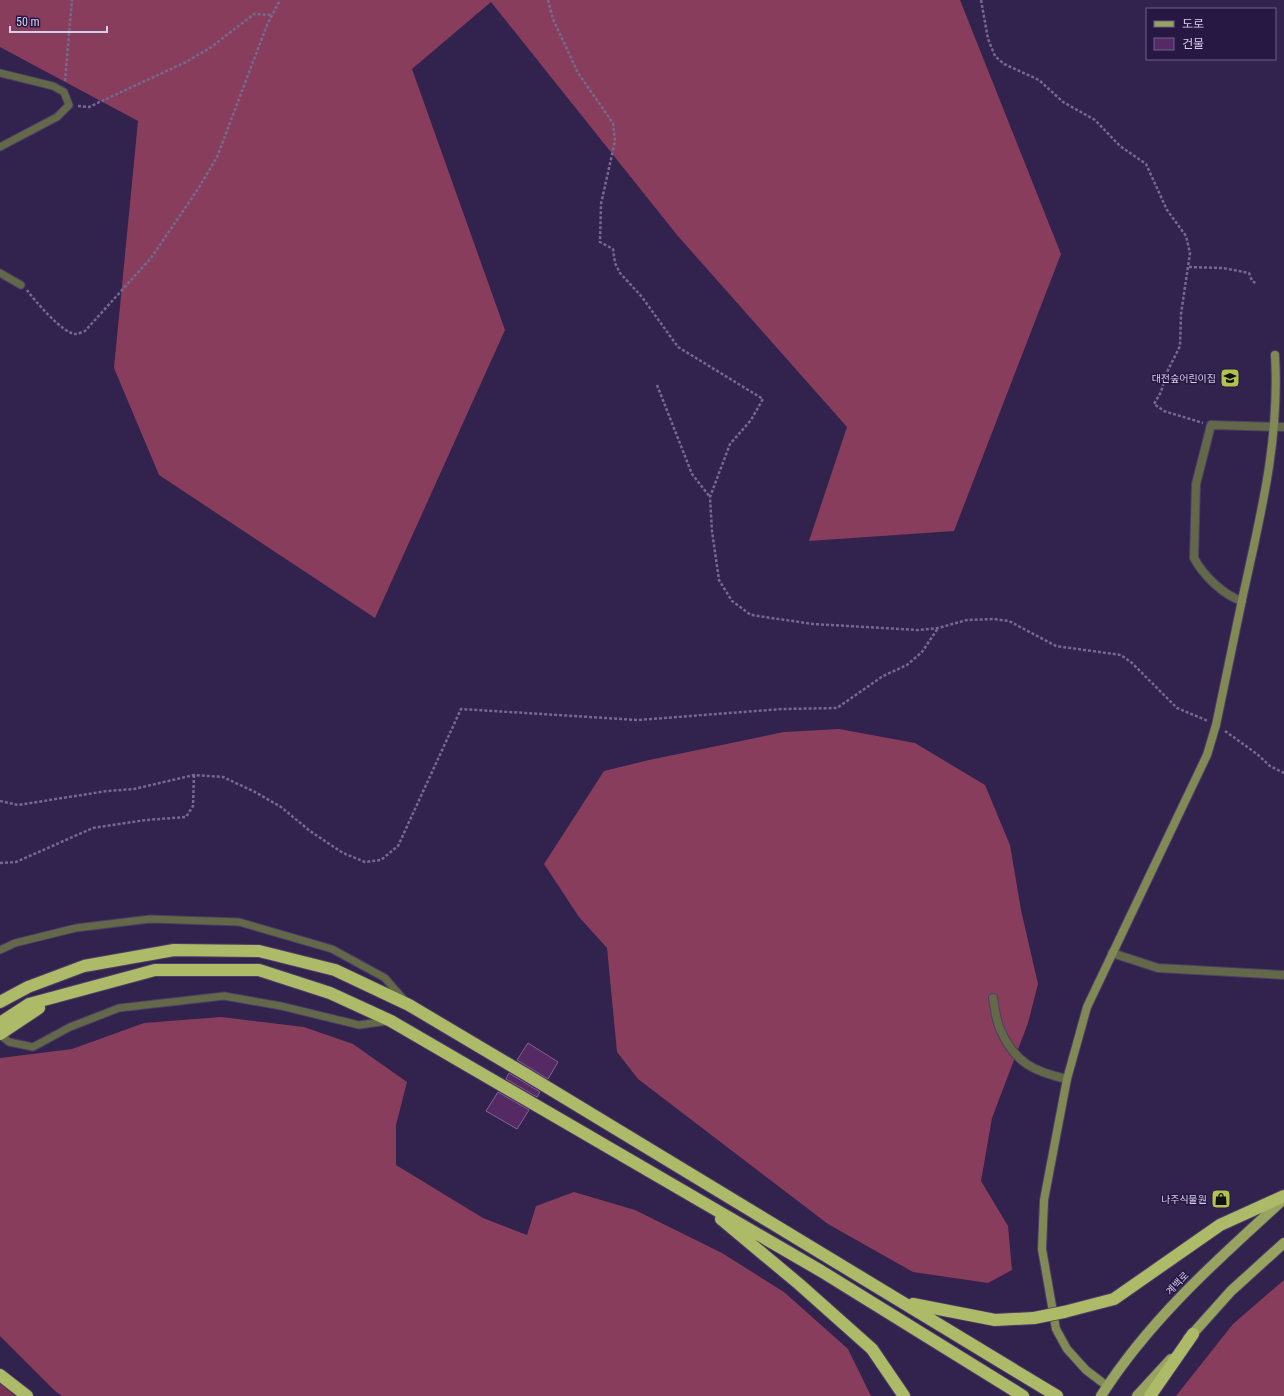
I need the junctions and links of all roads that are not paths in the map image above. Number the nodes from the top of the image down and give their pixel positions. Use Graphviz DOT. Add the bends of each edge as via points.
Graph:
graph roads {
  1 [pos="0,73"];
  2 [pos="0,147"];
  3 [pos="0,273"];
  4 [pos="21,285"];
  5 [pos="1275,355"];
  6 [pos="1284,427"];
  7 [pos="1275,428"];
  8 [pos="1242,601"];
  9 [pos="0,950"];
  10 [pos="1112,953"];
  11 [pos="1284,975"];
  12 [pos="28,987"];
  13 [pos="993,998"];
  14 [pos="0,1002"];
  15 [pos="409,1005"];
  16 [pos="0,1006"];
  17 [pos="31,1008"];
  18 [pos="391,1021"];
  19 [pos="0,1022"];
  20 [pos="0,1035"];
  21 [pos="1067,1079"];
  22 [pos="1284,1196"];
  23 [pos="694,1197"];
  24 [pos="1284,1199"];
  25 [pos="1284,1243"];
  26 [pos="904,1302"];
  27 [pos="1193,1334"];
  28 [pos="0,1375"];
  29 [pos="1108,1386"];
  30 [pos="27,1396"];
  31 [pos="904,1396"];
  32 [pos="1022,1396"];
  33 [pos="1057,1396"];
  34 [pos="1101,1396"];
  35 [pos="1137,1396"];
  36 [pos="1150,1396"];
  1 -- 2 [label="lane" via="42,82 64,92 69,105 57,117"];
  3 -- 4 [label="lane"];
  5 -- 7 [label="street"];
  6 -- 7 [label="street"];
  7 -- 8 [label="street" via="1263,508"];
  7 -- 8 [label="street" via="1211,425 1196,484 1194,558 1199,568 1226,593"];
  8 -- 10 [label="street" via="1207,756"];
  9 -- 15 [label="lane" via="15,943 76,928 150,919 239,922 332,949 385,978"];
  10 -- 11 [label="street" via="1158,968"];
  10 -- 21 [label="street" via="1087,1007"];
  12 -- 14 [label="highway"];
  12 -- 15 [label="highway" via="84,966 174,950 259,951 335,970"];
  12 -- 16 [label="highway"];
  13 -- 21 [label="street" via="1000,1031 1013,1053 1026,1065 1043,1074"];
  15 -- 26 [label="highway"];
  17 -- 18 [label="highway" via="82,989 155,970 259,970 330,993"];
  17 -- 19 [label="highway"];
  17 -- 20 [label="highway"];
  18 -- 20 [label="lane" via="359,1026 281,1006 224,996 119,1008 70,1027 33,1047 9,1042"];
  18 -- 23 [label="highway"];
  21 -- 29 [label="street" via="1044,1200 1042,1249 1056,1328 1067,1349 1086,1370"];
  22 -- 26 [label="highway, bridge" via="1220,1225 1114,1299 1034,1318 995,1320"];
  23 -- 31 [label="highway" via="799,1284 872,1349"];
  23 -- 32 [label="highway" via="821,1271"];
  24 -- 29 [label="main road, 계백로" via="1187,1289"];
  25 -- 27 [label="main road" via="1231,1291"];
  26 -- 33 [label="highway"];
  27 -- 35 [label="main road"];
  27 -- 36 [label="highway"];
  28 -- 30 [label="highway"];
  29 -- 34 [label="main road, 계백로"];
}
